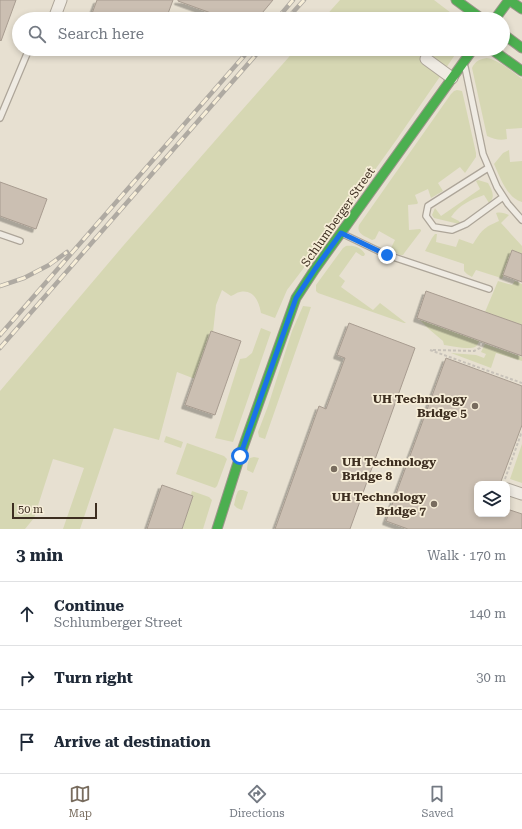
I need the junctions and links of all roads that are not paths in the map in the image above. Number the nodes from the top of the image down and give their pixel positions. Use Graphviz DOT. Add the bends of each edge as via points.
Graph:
graph roads {
  1 [pos="61,0"];
  2 [pos="456,0"];
  3 [pos="509,0"];
  4 [pos="522,9"];
  5 [pos="56,12"];
  6 [pos="472,12"];
  7 [pos="500,12"];
  8 [pos="510,39"];
  9 [pos="522,48"];
  10 [pos="26,56"];
  11 [pos="468,56"];
  12 [pos="501,56"];
  13 [pos="426,59"];
  14 [pos="464,62"];
  15 [pos="522,71"];
  16 [pos="452,78"];
  17 [pos="0,118"];
  18 [pos="488,168"];
  19 [pos="503,197"];
  20 [pos="522,220"];
  21 [pos="341,233"];
  22 [pos="0,234"];
  23 [pos="20,241"];
  24 [pos="489,289"];
  25 [pos="510,490"];
  26 [pos="522,494"];
  27 [pos="217,529"];
  1 -- 5 [label="street"];
  2 -- 6 [label="main road"];
  3 -- 4 [label="main road"];
  3 -- 7 [label="main road"];
  8 -- 9 [label="main road"];
  10 -- 17 [label="lane"];
  11 -- 14 [label="main road, Schlumberger Street"];
  12 -- 15 [label="main road"];
  13 -- 16 [label="street"];
  14 -- 16 [label="main road, Schlumberger Street"];
  14 -- 18 [label="lane"];
  16 -- 21 [label="main road, Schlumberger Street"];
  18 -- 19 [label="lane"];
  18 -- 19 [label="lane" via="428,206 426,216 434,228 452,230 466,224"];
  19 -- 20 [label="lane"];
  21 -- 24 [label="lane" via="387,255"];
  21 -- 27 [label="main road, Schlumberger Street" via="296,298"];
  22 -- 23 [label="lane"];
  25 -- 26 [label="street"];
}
